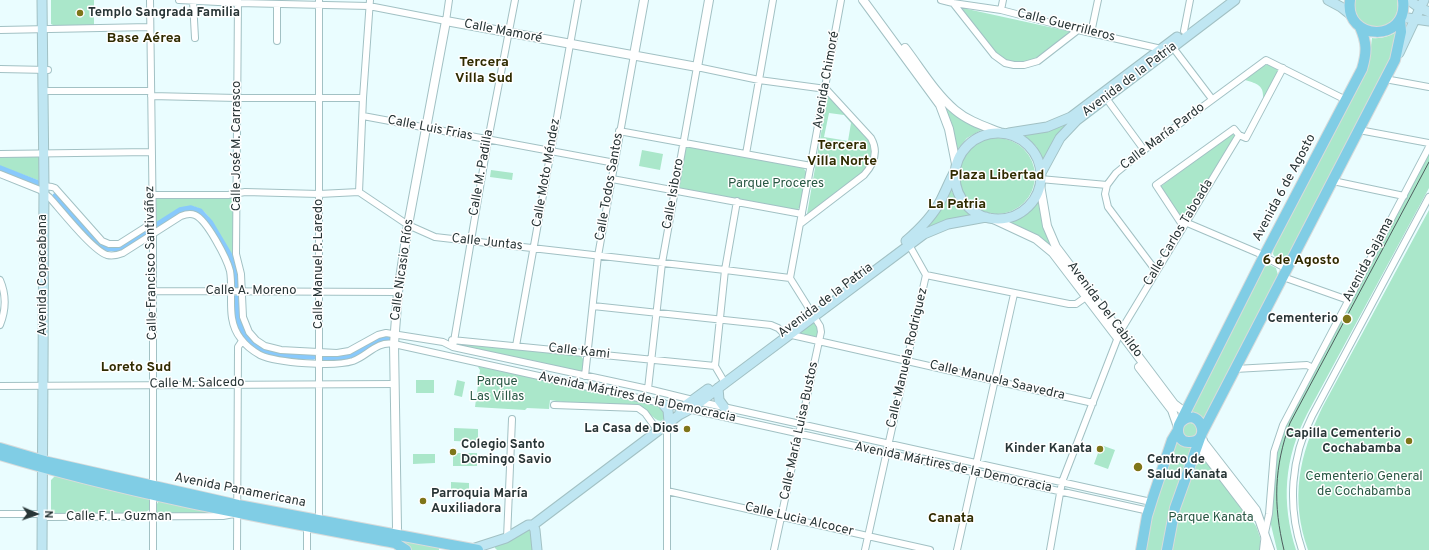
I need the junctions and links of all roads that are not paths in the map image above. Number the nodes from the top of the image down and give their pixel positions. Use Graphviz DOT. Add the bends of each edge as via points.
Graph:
graph roads {
  1 [pos="42,0"];
  2 [pos="48,0"];
  3 [pos="150,0"];
  4 [pos="179,0"];
  5 [pos="449,0"];
  6 [pos="514,0"];
  7 [pos="578,0"];
  8 [pos="644,0"];
  9 [pos="709,0"];
  10 [pos="773,0"];
  11 [pos="841,0"];
  12 [pos="863,0"];
  13 [pos="869,0"];
  14 [pos="941,0"];
  15 [pos="1003,0"];
  16 [pos="1098,0"];
  17 [pos="1190,0"];
  18 [pos="1225,0"];
  19 [pos="1235,0"];
  20 [pos="1328,0"];
  21 [pos="1350,0"];
  22 [pos="1403,0"];
  23 [pos="1409,0"];
  24 [pos="193,1"];
  25 [pos="238,2"];
  26 [pos="319,3"];
  27 [pos="370,3"];
  28 [pos="953,3"];
  29 [pos="277,4"];
  30 [pos="1422,4"];
  31 [pos="1001,10"];
  32 [pos="1429,12"];
  33 [pos="1351,15"];
  34 [pos="1400,18"];
  35 [pos="1416,19"];
  36 [pos="446,21"];
  37 [pos="1429,21"];
  38 [pos="150,27"];
  39 [pos="1360,27"];
  40 [pos="45,29"];
  41 [pos="0,30"];
  42 [pos="1078,30"];
  43 [pos="1184,31"];
  44 [pos="508,33"];
  45 [pos="1091,33"];
  46 [pos="195,38"];
  47 [pos="277,41"];
  48 [pos="570,45"];
  49 [pos="1171,45"];
  50 [pos="1161,52"];
  51 [pos="634,55"];
  52 [pos="1395,60"];
  53 [pos="697,67"];
  54 [pos="1283,68"];
  55 [pos="0,70"];
  56 [pos="45,70"];
  57 [pos="1385,79"];
  58 [pos="759,80"];
  59 [pos="1429,87"];
  60 [pos="826,89"];
  61 [pos="48,91"];
  62 [pos="151,94"];
  63 [pos="319,97"];
  64 [pos="237,98"];
  65 [pos="363,98"];
  66 [pos="1106,98"];
  67 [pos="1212,99"];
  68 [pos="1346,100"];
  69 [pos="363,116"];
  70 [pos="426,128"];
  71 [pos="1359,130"];
  72 [pos="620,131"];
  73 [pos="1003,133"];
  74 [pos="1239,135"];
  75 [pos="488,140"];
  76 [pos="683,142"];
  77 [pos="1429,143"];
  78 [pos="1429,147"];
  79 [pos="1144,150"];
  80 [pos="550,151"];
  81 [pos="151,152"];
  82 [pos="46,153"];
  83 [pos="0,154"];
  84 [pos="746,154"];
  85 [pos="615,163"];
  86 [pos="811,166"];
  87 [pos="955,167"];
  88 [pos="0,174"];
  89 [pos="612,179"];
  90 [pos="1040,179"];
  91 [pos="1333,181"];
  92 [pos="1107,185"];
  93 [pos="675,190"];
  94 [pos="46,191"];
  95 [pos="359,192"];
  96 [pos="237,193"];
  97 [pos="319,194"];
  98 [pos="152,195"];
  99 [pos="1404,196"];
  100 [pos="1429,197"];
  101 [pos="737,201"];
  102 [pos="802,214"];
  103 [pos="989,218"];
  104 [pos="152,223"];
  105 [pos="800,224"];
  106 [pos="1184,224"];
  107 [pos="408,225"];
  108 [pos="153,234"];
  109 [pos="470,242"];
  110 [pos="907,243"];
  111 [pos="534,248"];
  112 [pos="598,256"];
  113 [pos="1264,256"];
  114 [pos="662,263"];
  115 [pos="725,270"];
  116 [pos="1156,271"];
  117 [pos="1285,273"];
  118 [pos="926,275"];
  119 [pos="790,278"];
  120 [pos="0,280"];
  121 [pos="153,291"];
  122 [pos="242,291"];
  123 [pos="318,291"];
  124 [pos="230,292"];
  125 [pos="398,292"];
  126 [pos="1014,294"];
  127 [pos="1086,297"];
  128 [pos="1348,300"];
  129 [pos="593,306"];
  130 [pos="657,312"];
  131 [pos="812,314"];
  132 [pos="720,318"];
  133 [pos="0,325"];
  134 [pos="395,333"];
  135 [pos="786,334"];
  136 [pos="1119,334"];
  137 [pos="454,339"];
  138 [pos="242,341"];
  139 [pos="819,341"];
  140 [pos="442,342"];
  141 [pos="394,344"];
  142 [pos="516,346"];
  143 [pos="453,347"];
  144 [pos="588,352"];
  145 [pos="318,353"];
  146 [pos="651,359"];
  147 [pos="907,360"];
  148 [pos="318,363"];
  149 [pos="715,366"];
  150 [pos="1312,368"];
  151 [pos="1235,369"];
  152 [pos="585,376"];
  153 [pos="995,380"];
  154 [pos="722,383"];
  155 [pos="238,384"];
  156 [pos="318,384"];
  157 [pos="395,384"];
  158 [pos="45,385"];
  159 [pos="153,385"];
  160 [pos="0,386"];
  161 [pos="648,389"];
  162 [pos="698,401"];
  163 [pos="1093,403"];
  164 [pos="663,404"];
  165 [pos="554,405"];
  166 [pos="724,407"];
  167 [pos="684,411"];
  168 [pos="1185,413"];
  169 [pos="512,419"];
  170 [pos="1196,419"];
  171 [pos="668,423"];
  172 [pos="801,424"];
  173 [pos="1178,426"];
  174 [pos="658,431"];
  175 [pos="798,434"];
  176 [pos="1198,439"];
  177 [pos="889,444"];
  178 [pos="0,448"];
  179 [pos="886,453"];
  180 [pos="0,455"];
  181 [pos="976,463"];
  182 [pos="45,465"];
  183 [pos="974,473"];
  184 [pos="1062,482"];
  185 [pos="154,491"];
  186 [pos="667,491"];
  187 [pos="1061,492"];
  188 [pos="1150,507"];
  189 [pos="238,509"];
  190 [pos="0,514"];
  191 [pos="45,515"];
  192 [pos="782,516"];
  193 [pos="153,517"];
  194 [pos="312,523"];
  195 [pos="533,525"];
  196 [pos="1265,533"];
  197 [pos="868,536"];
  198 [pos="507,538"];
  199 [pos="396,539"];
  200 [pos="447,547"];
  201 [pos="475,549"];
  202 [pos="42,550"];
  203 [pos="48,550"];
  204 [pos="153,550"];
  205 [pos="237,550"];
  206 [pos="307,550"];
  207 [pos="406,550"];
  208 [pos="537,550"];
  209 [pos="667,550"];
  210 [pos="774,550"];
  211 [pos="865,550"];
  212 [pos="930,550"];
  213 [pos="957,550"];
  214 [pos="1050,550"];
  215 [pos="1141,550"];
  216 [pos="1166,550"];
  217 [pos="1263,550"];
  218 [pos="1270,550"];
  219 [pos="1302,550"];
  1 -- 40 [label="main road, Avenida Copacabana"];
  2 -- 40 [label="main road, Avenida Copacabana"];
  3 -- 38 [label="street, Calle Francisco Santiváñez"];
  4 -- 24 [label="street, Calle Mamoré"];
  5 -- 36 [label="street, Calle Nicasio Ríos"];
  6 -- 44 [label="street, Calle M. Padilla"];
  7 -- 48 [label="street, Calle Moto Méndez"];
  8 -- 51 [label="street, Calle Todos Santos"];
  9 -- 53 [label="street, Calle Isiboro"];
  10 -- 58 [label="street"];
  11 -- 60 [label="street, Avenida Chimoré"];
  12 -- 87 [label="street" via="940,105 950,129"];
  13 -- 73 [label="street" via="955,110 966,118"];
  14 -- 28 [label="street, Calle Guerrilleros"];
  15 -- 31 [label="street"];
  16 -- 45 [label="street"];
  17 -- 43 [label="street"];
  18 -- 43 [label="main road, Avenida de la Patria"];
  19 -- 49 [label="main road, Avenida de la Patria"];
  20 -- 33 [label="main road"];
  21 -- 33 [label="main road"];
  22 -- 34 [label="main road"];
  23 -- 30 [label="main road"];
  24 -- 25 [label="street, Calle Mamoré"];
  24 -- 46 [label="street"];
  25 -- 29 [label="street, Calle Mamoré"];
  25 -- 64 [label="street, Calle José M. Carrasco"];
  26 -- 27 [label="street, Calle Mamoré"];
  26 -- 29 [label="street, Calle Mamoré"];
  26 -- 63 [label="street, Calle Manuel P. Laredo"];
  27 -- 36 [label="street, Calle Mamoré"];
  27 -- 65 [label="street"];
  28 -- 31 [label="street, Calle Guerrilleros"];
  28 -- 42 [label="street" via="994,55 1005,63 1014,65 1038,61"];
  29 -- 47 [label="street"];
  30 -- 32 [label="main road"];
  30 -- 35 [label="main road"];
  31 -- 42 [label="street, Calle Guerrilleros"];
  33 -- 39 [label="main road"];
  34 -- 35 [label="main road"];
  34 -- 39 [label="main road" via="1392,27 1380,32"];
  34 -- 52 [label="main road" via="1401,32"];
  35 -- 37 [label="main road"];
  35 -- 52 [label="main road"];
  36 -- 44 [label="street, Calle Mamoré"];
  36 -- 70 [label="street, Calle Nicasio Ríos"];
  38 -- 40 [label="street"];
  38 -- 62 [label="street, Calle Francisco Santiváñez"];
  39 -- 68 [label="main road, Avenida 6 de Agosto" via="1365,39 1364,60"];
  40 -- 41 [label="street"];
  40 -- 56 [label="main road, Avenida Copacabana"];
  42 -- 45 [label="street, Calle Guerrilleros"];
  43 -- 49 [label="main road, Avenida de la Patria"];
  44 -- 48 [label="street, Calle Mamoré"];
  44 -- 75 [label="street, Calle M. Padilla"];
  45 -- 50 [label="street, Calle Guerrilleros"];
  48 -- 51 [label="street, Calle Mamoré"];
  48 -- 80 [label="street, Calle Moto Méndez"];
  49 -- 50 [label="main road, Avenida de la Patria"];
  49 -- 67 [label="street"];
  50 -- 66 [label="main road, Avenida de la Patria"];
  50 -- 73 [label="main road, Avenida de la Patria" via="1071,117 1047,127"];
  51 -- 53 [label="street, Calle Mamoré"];
  51 -- 72 [label="street, Calle Todos Santos"];
  52 -- 57 [label="main road"];
  53 -- 58 [label="street, Calle Mamoré"];
  53 -- 76 [label="street, Calle Isiboro"];
  54 -- 67 [label="street, Calle María Pardo" via="1266,60"];
  54 -- 68 [label="street"];
  54 -- 74 [label="street" via="1246,138"];
  55 -- 56 [label="street"];
  56 -- 61 [label="main road, Avenida Copacabana"];
  56 -- 82 [label="main road, Avenida Copacabana"];
  57 -- 59 [label="street"];
  57 -- 71 [label="main road"];
  58 -- 60 [label="street, Calle Mamoré"];
  58 -- 84 [label="street"];
  60 -- 86 [label="street, Avenida Chimoré"];
  60 -- 105 [label="street" via="871,138 874,143 874,161 864,175"];
  61 -- 62 [label="street"];
  61 -- 82 [label="main road, Avenida Copacabana"];
  62 -- 64 [label="street"];
  62 -- 81 [label="street, Calle Francisco Santiváñez"];
  63 -- 64 [label="street"];
  63 -- 65 [label="street"];
  63 -- 97 [label="street, Calle Manuel P. Laredo"];
  64 -- 96 [label="street, Calle José M. Carrasco"];
  65 -- 69 [label="street"];
  66 -- 79 [label="street"];
  66 -- 90 [label="main road, Avenida de la Patria" via="1065,132 1054,147"];
  67 -- 79 [label="street, Calle María Pardo"];
  68 -- 113 [label="main road, Avenida 6 de Agosto"];
  69 -- 70 [label="street, Calle Luis Frias"];
  69 -- 95 [label="street"];
  70 -- 75 [label="street, Calle Luis Frias"];
  70 -- 107 [label="street, Calle Nicasio Ríos"];
  71 -- 77 [label="street"];
  71 -- 91 [label="main road"];
  72 -- 76 [label="street"];
  72 -- 85 [label="street, Calle Todos Santos"];
  73 -- 87 [label="main road" via="985,134 972,141 962,151"];
  73 -- 90 [label="main road" via="1021,139 1031,148 1038,160"];
  74 -- 106 [label="street, Calle Carlos Taboada"];
  74 -- 106 [label="street" via="1234,129 1156,185"];
  75 -- 80 [label="street, Calle Luis Frias"];
  75 -- 109 [label="street, Calle M. Padilla"];
  76 -- 84 [label="street"];
  76 -- 93 [label="street, Calle Isiboro"];
  78 -- 99 [label="street, Avenida Sajama"];
  79 -- 92 [label="street, Calle María Pardo" via="1116,173"];
  80 -- 85 [label="street, Calle Luis Frias"];
  80 -- 111 [label="street, Calle Moto Méndez"];
  81 -- 82 [label="street"];
  81 -- 98 [label="street, Calle Francisco Santiváñez"];
  82 -- 83 [label="street"];
  82 -- 94 [label="main road, Avenida Copacabana"];
  84 -- 86 [label="street"];
  85 -- 89 [label="street, Calle Todos Santos"];
  86 -- 102 [label="street, Avenida Chimoré"];
  87 -- 103 [label="main road" via="960,197 972,211"];
  87 -- 110 [label="main road, Avenida de la Patria" via="941,201"];
  88 -- 94 [label="street, Avenida Mártires de la Democracia"];
  89 -- 93 [label="street"];
  89 -- 112 [label="street, Calle Todos Santos"];
  90 -- 92 [label="street"];
  90 -- 103 [label="main road" via="1037,194 1026,209 1009,217"];
  90 -- 136 [label="street, Avenida Del Cabildo" via="1047,226 1056,247"];
  91 -- 99 [label="street"];
  91 -- 117 [label="main road"];
  92 -- 116 [label="street" via="1105,194 1108,207"];
  93 -- 101 [label="street"];
  93 -- 114 [label="street, Calle Isiboro"];
  94 -- 104 [label="street, Avenida Mártires de la Democracia" via="55,188 102,241 109,244 119,244"];
  94 -- 108 [label="street, Avenida Mártires de la Democracia" via="95,248 108,255 123,254"];
  94 -- 158 [label="main road, Avenida Copacabana"];
  95 -- 97 [label="street"];
  95 -- 107 [label="street, Calle Juntas"];
  96 -- 97 [label="street"];
  96 -- 98 [label="street"];
  96 -- 122 [label="street, Calle José M. Carrasco" via="236,254"];
  97 -- 123 [label="street, Calle Manuel P. Laredo"];
  98 -- 104 [label="street, Calle Francisco Santiváñez"];
  99 -- 128 [label="street, Avenida Sajama"];
  100 -- 219 [label="street, Avenida Sajama" via="1315,409 1301,441 1295,465 1293,503 1295,526"];
  101 -- 102 [label="street"];
  101 -- 115 [label="street"];
  102 -- 105 [label="street, Avenida Chimoré"];
  103 -- 110 [label="main road, Avenida de la Patria" via="936,228"];
  103 -- 127 [label="street, Avenida Del Cabildo" via="1023,232 1045,246"];
  104 -- 108 [label="street, Calle Francisco Santiváñez"];
  105 -- 119 [label="street, Avenida Chimoré"];
  106 -- 113 [label="street"];
  106 -- 116 [label="street, Calle Carlos Taboada"];
  107 -- 109 [label="street, Calle Juntas" via="435,237"];
  107 -- 125 [label="street, Calle Nicasio Ríos"];
  108 -- 121 [label="street, Calle Francisco Santiváñez"];
  108 -- 124 [label="street, Avenida Mártires de la Democracia" via="181,216 194,214 200,217 224,254 230,272"];
  109 -- 111 [label="street, Calle Juntas"];
  109 -- 137 [label="street, Calle M. Padilla"];
  110 -- 118 [label="street, Calle Manuela Rodriguez"];
  110 -- 131 [label="main road, Avenida de la Patria"];
  111 -- 112 [label="street, Calle Juntas"];
  111 -- 142 [label="street, Calle Moto Méndez"];
  112 -- 114 [label="street, Calle Juntas"];
  112 -- 129 [label="street, Calle Todos Santos"];
  113 -- 117 [label="street"];
  113 -- 168 [label="main road, Avenida 6 de Agosto"];
  114 -- 115 [label="street, Calle Juntas"];
  114 -- 130 [label="street, Calle Isiboro"];
  115 -- 119 [label="street, Calle Juntas"];
  115 -- 132 [label="street"];
  116 -- 136 [label="street, Calle Carlos Taboada"];
  117 -- 128 [label="street"];
  117 -- 151 [label="main road"];
  118 -- 126 [label="street"];
  118 -- 147 [label="street, Calle Manuela Rodriguez"];
  119 -- 131 [label="street"];
  120 -- 133 [label="street" via="6,302"];
  121 -- 124 [label="street, Calle A. Moreno"];
  121 -- 159 [label="street, Calle Francisco Santiváñez"];
  122 -- 123 [label="street, Calle A. Moreno"];
  122 -- 124 [label="street, Calle A. Moreno"];
  122 -- 145 [label="street, Avenida Mártires de la Democracia" via="243,317 249,332 256,340 276,350"];
  123 -- 125 [label="street, Calle A. Moreno"];
  123 -- 145 [label="street, Calle Manuel P. Laredo"];
  124 -- 138 [label="street, Avenida Mártires de la Democracia" via="233,324"];
  125 -- 134 [label="street, Calle Nicasio Ríos"];
  126 -- 127 [label="street" via="1068,304 1076,304"];
  126 -- 153 [label="street"];
  127 -- 136 [label="street, Avenida Del Cabildo"];
  128 -- 150 [label="street, Avenida Sajama"];
  129 -- 130 [label="street, Calle Manuela Saavedra"];
  129 -- 144 [label="street, Calle Todos Santos"];
  130 -- 132 [label="street, Calle Manuela Saavedra"];
  130 -- 146 [label="street, Calle Isiboro"];
  131 -- 135 [label="main road, Avenida de la Patria"];
  131 -- 139 [label="street, Calle María Luisa Bustos" via="820,326"];
  132 -- 135 [label="street, Calle Manuela Saavedra" via="776,326"];
  132 -- 149 [label="street"];
  134 -- 140 [label="street, Avenida Mártires de la Democracia"];
  134 -- 141 [label="street, Calle Nicasio Ríos"];
  134 -- 145 [label="street, Avenida Mártires de la Democracia" via="378,335 349,351"];
  135 -- 139 [label="street, Calle Manuela Saavedra"];
  135 -- 154 [label="main road, Avenida de la Patria"];
  136 -- 163 [label="street, Calle Carlos Taboada"];
  136 -- 168 [label="street, Avenida Del Cabildo" via="1174,404"];
  136 -- 173 [label="street, Avenida Del Cabildo" via="1172,410"];
  137 -- 140 [label="street, Calle Kami"];
  137 -- 142 [label="street, Calle Kami"];
  137 -- 143 [label="street, Calle M. Padilla"];
  138 -- 148 [label="street, Avenida Mártires de la Democracia" via="259,354 271,359"];
  138 -- 155 [label="street" via="238,347"];
  139 -- 147 [label="street, Calle Manuela Saavedra"];
  139 -- 172 [label="street, Calle María Luisa Bustos"];
  140 -- 143 [label="street, Avenida Mártires de la Democracia"];
  141 -- 148 [label="street, Avenida Mártires de la Democracia" via="383,343 347,363"];
  141 -- 157 [label="street, Calle Nicasio Ríos"];
  141 -- 164 [label="street, Avenida Mártires de la Democracia"];
  142 -- 144 [label="street, Calle Kami"];
  143 -- 152 [label="street, Avenida Mártires de la Democracia"];
  144 -- 146 [label="street, Calle Kami"];
  144 -- 152 [label="street, Calle Todos Santos"];
  145 -- 148 [label="street, Calle Manuel P. Laredo"];
  146 -- 149 [label="street, Calle Kami"];
  146 -- 161 [label="street, Calle Isiboro"];
  147 -- 153 [label="street, Calle Manuela Saavedra"];
  147 -- 177 [label="street, Calle Manuela Rodriguez"];
  148 -- 156 [label="street, Calle Manuel P. Laredo"];
  149 -- 154 [label="street"];
  150 -- 151 [label="street" via="1307,365"];
  150 -- 196 [label="street, Avenida Sajama" via="1278,439 1272,466 1269,514"];
  151 -- 176 [label="main road"];
  152 -- 161 [label="street, Avenida Mártires de la Democracia"];
  153 -- 163 [label="street, Calle Manuela Saavedra"];
  153 -- 181 [label="street"];
  154 -- 162 [label="main road, Avenida de la Patria"];
  154 -- 166 [label="main road" via="719,400"];
  155 -- 156 [label="street, Calle M. Salcedo"];
  155 -- 159 [label="street, Calle M. Salcedo"];
  155 -- 189 [label="street"];
  156 -- 157 [label="street, Calle M. Salcedo"];
  156 -- 194 [label="street, Calle Manuel P. Laredo" via="319,515"];
  157 -- 199 [label="street, Calle Nicasio Ríos"];
  158 -- 159 [label="street, Calle M. Salcedo"];
  158 -- 160 [label="street, Calle M. Salcedo"];
  158 -- 182 [label="main road, Avenida Copacabana"];
  159 -- 185 [label="street, Calle Francisco Santiváñez"];
  161 -- 162 [label="street, Avenida Mártires de la Democracia"];
  162 -- 166 [label="street, Avenida Mártires de la Democracia"];
  162 -- 167 [label="main road, Avenida de la Patria"];
  163 -- 184 [label="street, Calle Carlos Taboada"];
  164 -- 167 [label="street, Avenida Mártires de la Democracia"];
  164 -- 171 [label="main road" via="668,410"];
  165 -- 174 [label="street" via="638,408 645,413"];
  166 -- 172 [label="street, Avenida Mártires de la Democracia"];
  167 -- 171 [label="main road, Avenida de la Patria"];
  167 -- 175 [label="street, Avenida Mártires de la Democracia"];
  168 -- 170 [label="street, Avenida Del Cabildo"];
  168 -- 173 [label="main road, Avenida 6 de Agosto"];
  169 -- 198 [label="street"];
  170 -- 173 [label="main road" via="1189,417"];
  170 -- 176 [label="main road" via="1202,425"];
  171 -- 174 [label="main road, Avenida de la Patria"];
  171 -- 186 [label="street"];
  172 -- 175 [label="street, Calle María Luisa Bustos"];
  172 -- 177 [label="street, Avenida Mártires de la Democracia"];
  173 -- 176 [label="main road" via="1181,439"];
  173 -- 188 [label="main road, Avenida 6 de Agosto"];
  174 -- 195 [label="main road, Avenida de la Patria"];
  175 -- 179 [label="street, Avenida Mártires de la Democracia"];
  175 -- 192 [label="street, Calle María Luisa Bustos"];
  176 -- 196 [label="street" via="1204,443 1256,510"];
  176 -- 216 [label="main road" via="1175,508"];
  177 -- 179 [label="street, Calle Manuela Rodriguez"];
  177 -- 181 [label="street, Avenida Mártires de la Democracia"];
  178 -- 182 [label="main road, Avenida Panamericana"];
  179 -- 183 [label="street, Avenida Mártires de la Democracia"];
  179 -- 197 [label="street, Calle Manuela Rodriguez"];
  180 -- 182 [label="main road, Avenida Panamericana"];
  181 -- 183 [label="street"];
  181 -- 184 [label="street, Avenida Mártires de la Democracia"];
  182 -- 185 [label="main road, Avenida Panamericana"];
  182 -- 191 [label="main road, Avenida Copacabana"];
  183 -- 187 [label="street, Avenida Mártires de la Democracia"];
  183 -- 213 [label="street"];
  184 -- 187 [label="street, Calle Carlos Taboada"];
  184 -- 188 [label="street, Avenida Mártires de la Democracia"];
  185 -- 189 [label="main road, Avenida Panamericana"];
  185 -- 193 [label="street, Calle Francisco Santiváñez"];
  186 -- 192 [label="street, Calle Lucia Alcocer"];
  186 -- 209 [label="street"];
  187 -- 188 [label="street, Avenida Mártires de la Democracia"];
  187 -- 214 [label="street, Calle Carlos Taboada"];
  188 -- 215 [label="main road, Avenida 6 de Agosto"];
  189 -- 193 [label="street, Calle F. L. Guzman" via="223,516"];
  189 -- 194 [label="main road, Avenida Panamericana"];
  189 -- 205 [label="street"];
  190 -- 191 [label="street, Calle F. L. Guzman"];
  191 -- 193 [label="street, Calle F. L. Guzman"];
  191 -- 202 [label="main road, Avenida Copacabana"];
  191 -- 203 [label="main road, Avenida Copacabana"];
  192 -- 197 [label="street, Calle Lucia Alcocer"];
  192 -- 210 [label="street, Calle María Luisa Bustos"];
  193 -- 204 [label="street, Calle Francisco Santiváñez"];
  194 -- 199 [label="main road, Avenida Panamericana"];
  194 -- 206 [label="street, Calle Manuel P. Laredo"];
  195 -- 198 [label="main road, Avenida de la Patria" via="528,525"];
  195 -- 208 [label="main road" via="536,530"];
  196 -- 217 [label="street, Avenida Sajama"];
  196 -- 218 [label="street"];
  197 -- 211 [label="street, Calle Manuela Rodriguez"];
  197 -- 212 [label="street, Calle Lucia Alcocer"];
  198 -- 201 [label="main road, Avenida de la Patria"];
  199 -- 200 [label="main road, Avenida Panamericana"];
  199 -- 207 [label="main road, Avenida Panamericana"];
  200 -- 201 [label="main road, Avenida Panamericana"];
}
